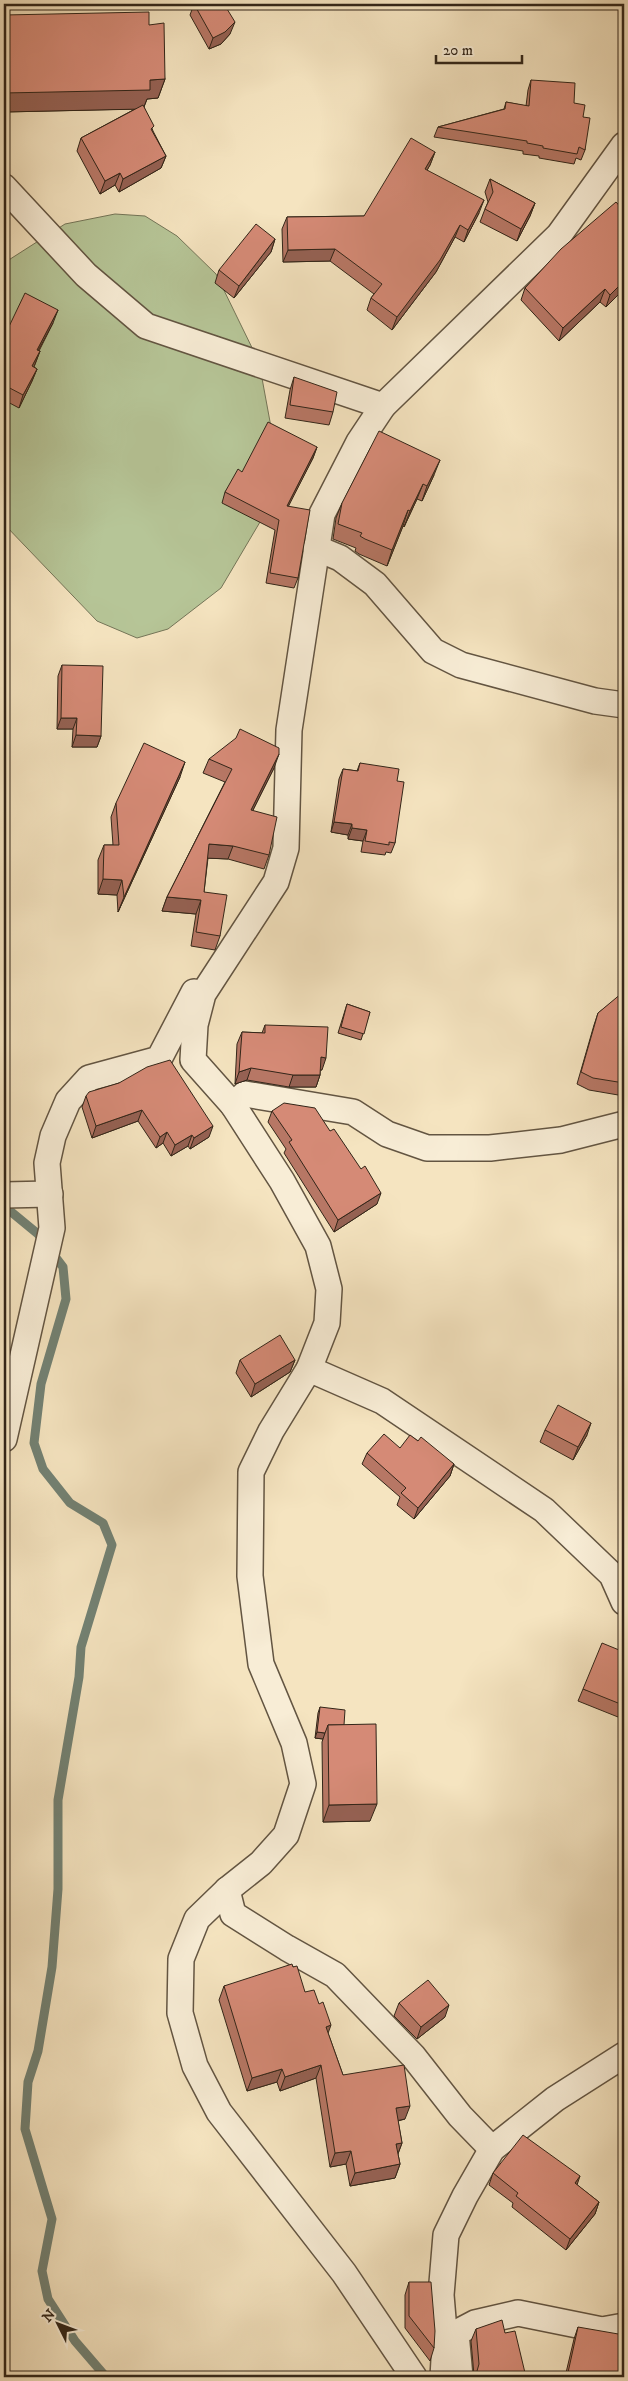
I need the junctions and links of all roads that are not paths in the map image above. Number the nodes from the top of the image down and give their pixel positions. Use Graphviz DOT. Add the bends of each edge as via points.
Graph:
graph roads {
  1 [pos="624,145"];
  2 [pos="4,187"];
  3 [pos="383,406"];
  4 [pos="316,548"];
  5 [pos="624,705"];
  6 [pos="203,994"];
  7 [pos="233,1105"];
  8 [pos="624,1124"];
  9 [pos="50,1194"];
  10 [pos="4,1195"];
  11 [pos="309,1369"];
  12 [pos="4,1439"];
  13 [pos="624,1602"];
  14 [pos="227,1890"];
  15 [pos="624,2055"];
  16 [pos="492,2149"];
  17 [pos="624,2326"];
  18 [pos="414,2377"];
  19 [pos="443,2377"];
  20 [pos="460,2377"];
  1 -- 3 [label="street" via="559,235"];
  2 -- 3 [label="street" via="86,275 146,326"];
  3 -- 4 [label="street" via="359,442 322,514"];
  4 -- 5 [label="street" via="340,558 375,584 434,651 461,665 595,701"];
  4 -- 6 [label="street" via="289,730 286,848 276,882"];
  6 -- 7 [label="street" via="195,1025 193,1060"];
  6 -- 9 [label="street" via="196,990 159,1059 89,1078 68,1101 53,1136 47,1164"];
  7 -- 8 [label="street" via="246,1094 353,1112 387,1134 427,1148 490,1148 561,1140"];
  7 -- 11 [label="street" via="282,1181 318,1246 329,1289 328,1314"];
  9 -- 10 [label="street"];
  9 -- 12 [label="street" via="52,1228"];
  11 -- 13 [label="street" via="382,1401 544,1510 612,1575"];
  11 -- 14 [label="street" via="250,1472 250,1576 261,1664 294,1743 303,1784 286,1835 261,1863"];
  14 -- 16 [label="street" via="233,1914 335,1975 413,2056 460,2116"];
  14 -- 18 [label="street" via="197,1918 181,1959 180,2013 195,2066 219,2112 344,2272"];
  15 -- 16 [label="street" via="555,2099"];
  16 -- 19 [label="street" via="446,2235 441,2295 445,2344"];
  17 -- 20 [label="street" via="602,2330 518,2313 475,2323 456,2333"];
}
